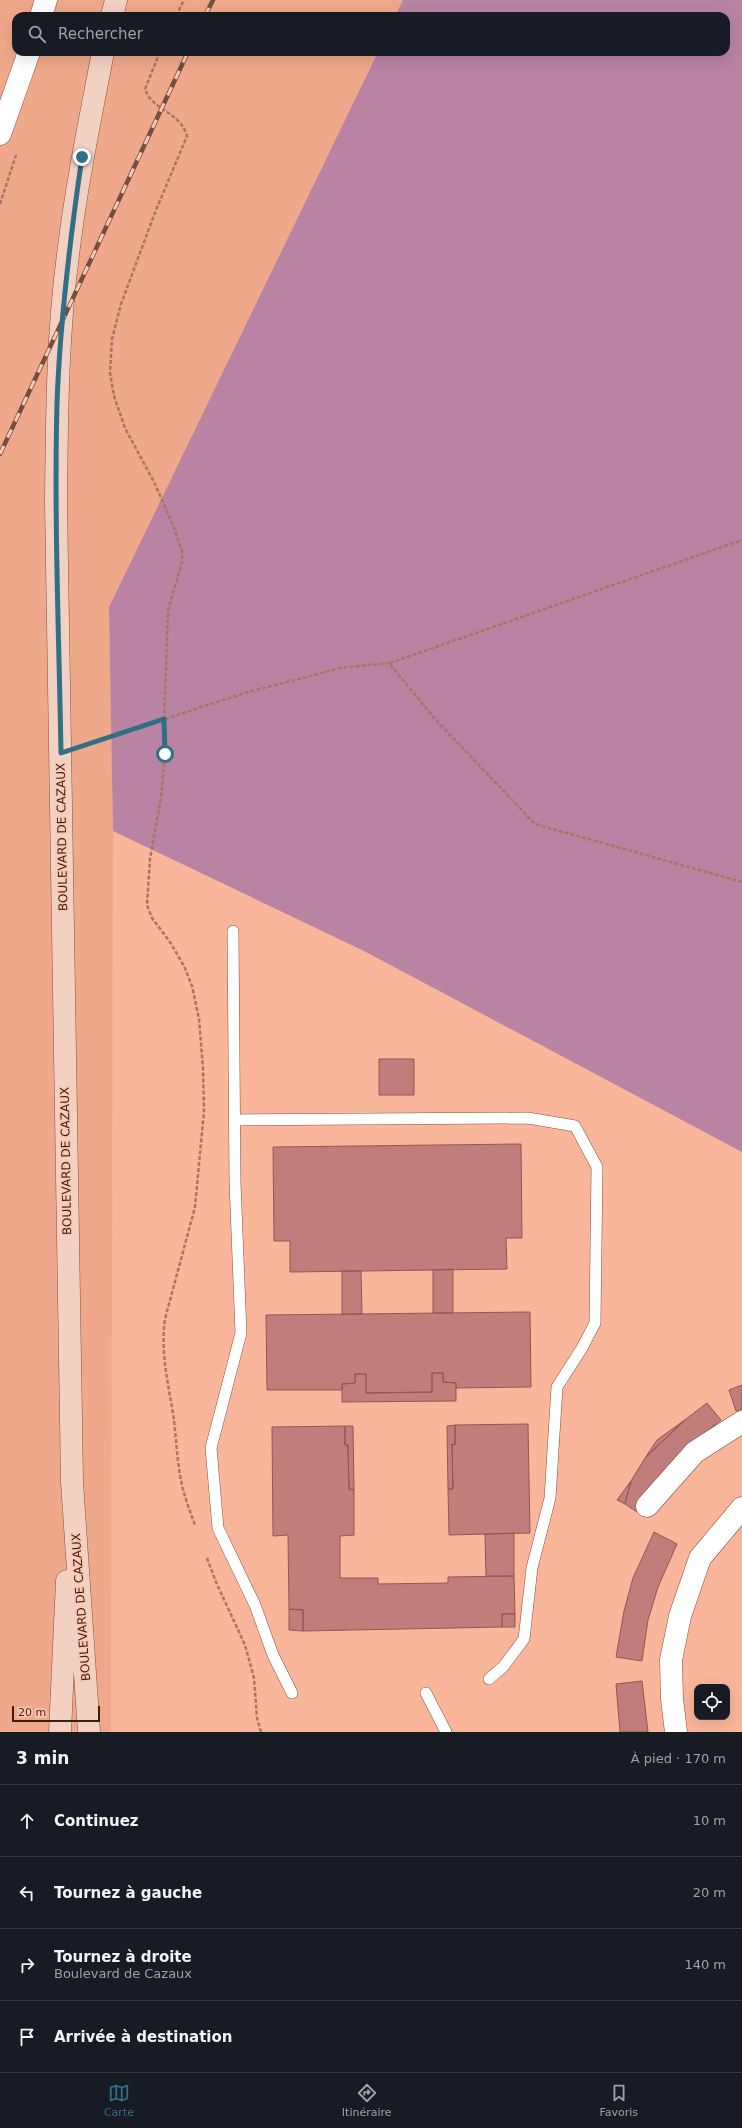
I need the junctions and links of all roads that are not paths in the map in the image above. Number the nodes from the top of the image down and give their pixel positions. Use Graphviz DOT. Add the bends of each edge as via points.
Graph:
graph roads {
  1 [pos="46,0"];
  2 [pos="116,0"];
  3 [pos="42,12"];
  4 [pos="113,12"];
  5 [pos="27,56"];
  6 [pos="102,56"];
  7 [pos="0,134"];
  8 [pos="233,931"];
  9 [pos="234,1120"];
  10 [pos="742,1422"];
  11 [pos="72,1482"];
  12 [pos="647,1506"];
  13 [pos="742,1508"];
  14 [pos="489,1679"];
  15 [pos="292,1693"];
  16 [pos="426,1693"];
  17 [pos="60,1732"];
  18 [pos="89,1732"];
  19 [pos="446,1732"];
  20 [pos="676,1732"];
  1 -- 3 [label="street"];
  2 -- 4 [label="main road"];
  5 -- 7 [label="street"];
  6 -- 11 [label="main road, BOULEVARD DE CAZAUX" via="82,157 67,256 57,402 56,501"];
  8 -- 9 [label="lane"];
  9 -- 14 [label="lane" via="528,1118 575,1126 597,1167 595,1323 557,1387 550,1498 532,1568 524,1639 504,1667"];
  9 -- 15 [label="lane" via="241,1333 212,1448 218,1528 255,1605 272,1655"];
  10 -- 12 [label="street" via="695,1452"];
  11 -- 17 [label="main road, BOULEVARD DE CAZAUX"];
  11 -- 18 [label="main road, BOULEVARD DE CAZAUX"];
  13 -- 20 [label="street" via="700,1558 680,1616 671,1660"];
  16 -- 19 [label="lane"];
}
